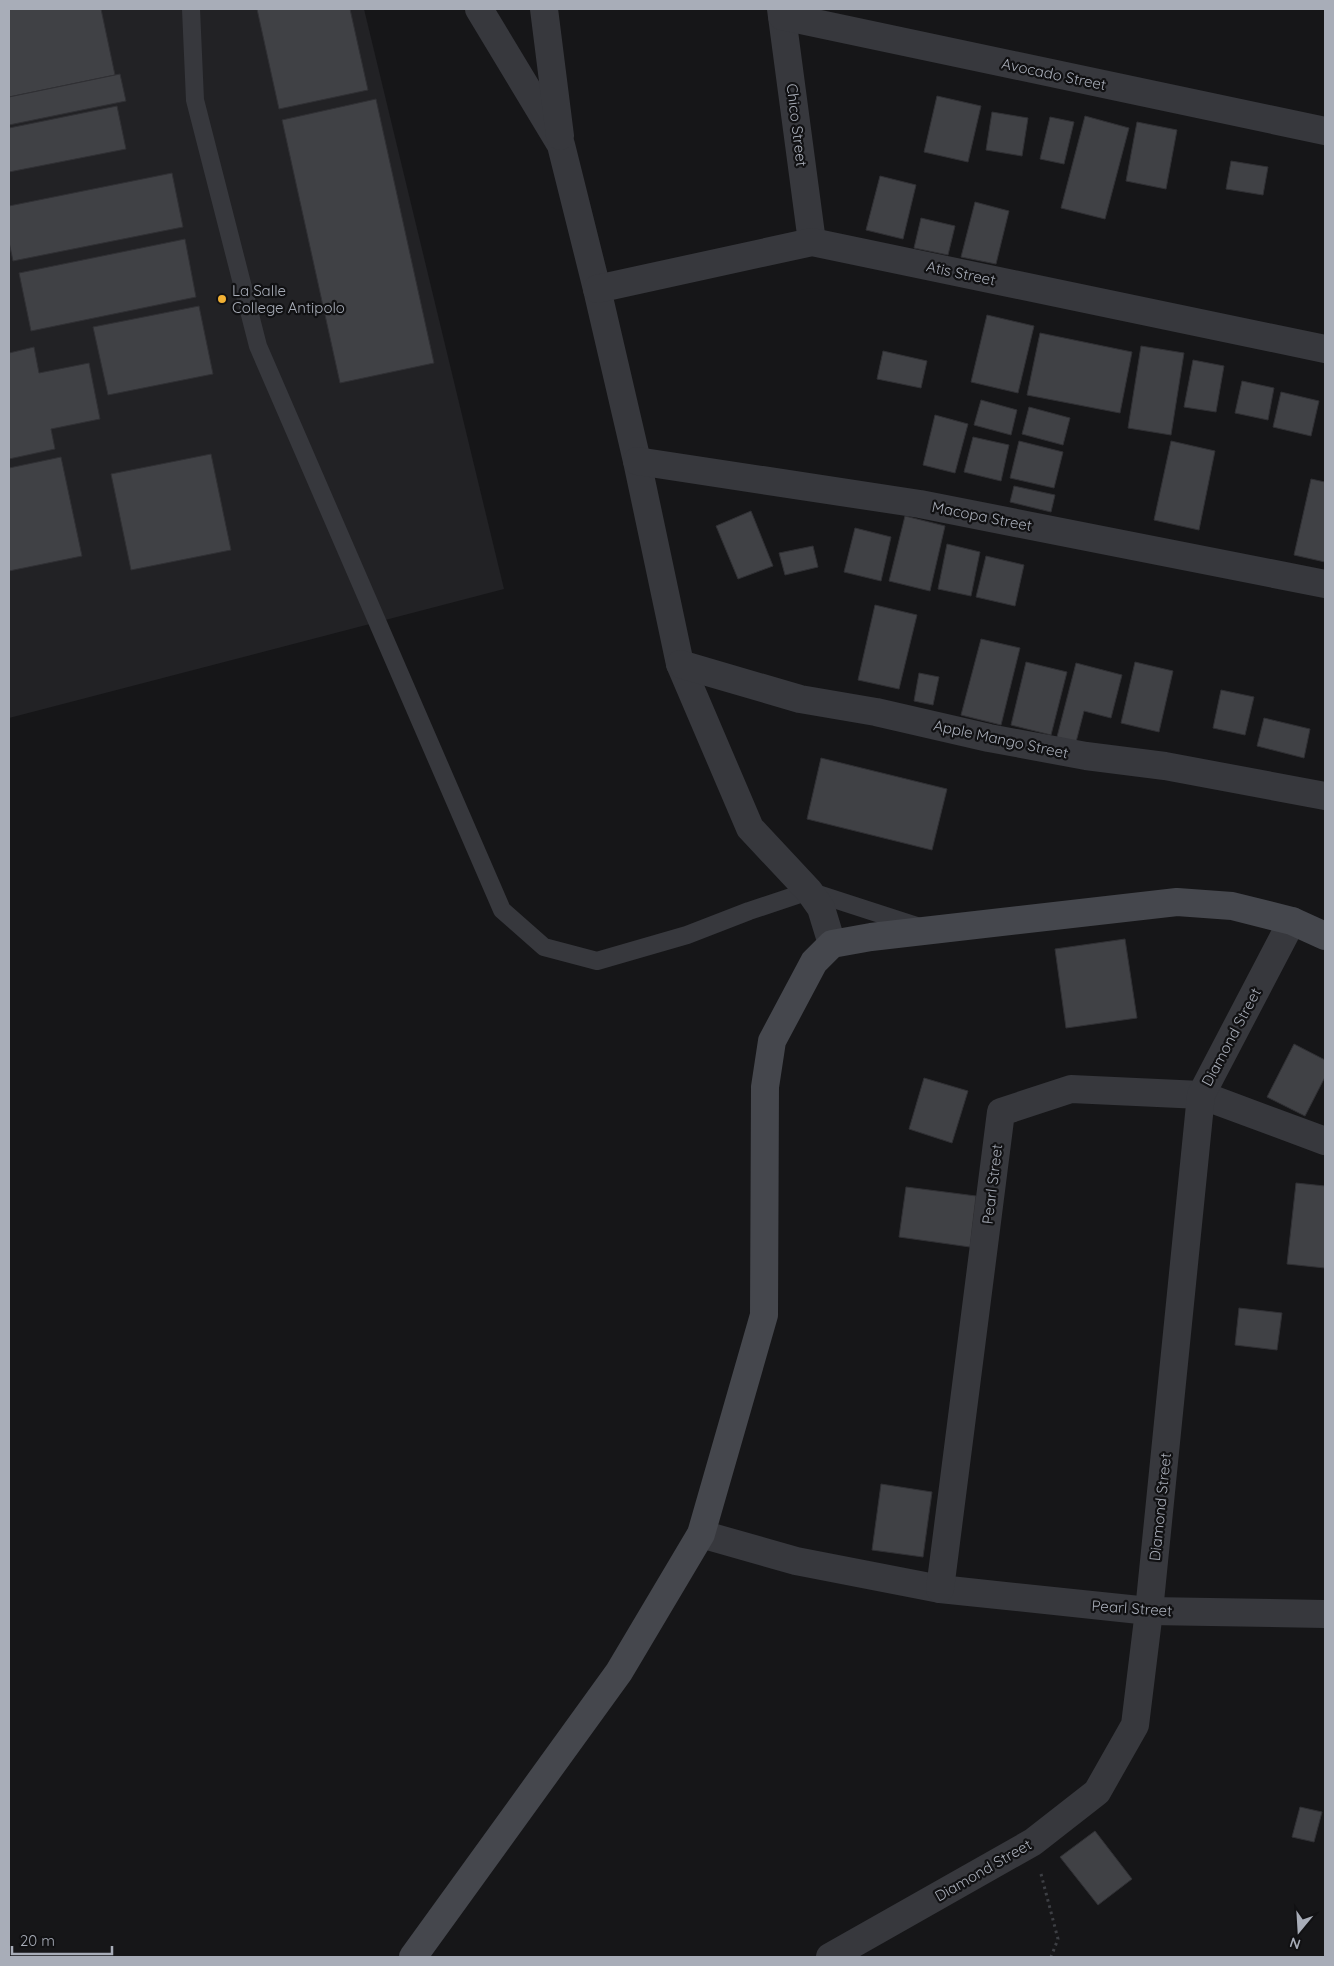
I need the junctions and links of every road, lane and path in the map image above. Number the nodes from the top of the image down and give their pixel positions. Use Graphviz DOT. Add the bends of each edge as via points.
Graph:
graph roads {
  1 [pos="191,9"];
  2 [pos="479,9"];
  3 [pos="544,9"];
  4 [pos="782,12"];
  5 [pos="1325,131"];
  6 [pos="561,145"];
  7 [pos="812,242"];
  8 [pos="597,289"];
  9 [pos="1325,349"];
  10 [pos="637,461"];
  11 [pos="1325,584"];
  12 [pos="680,664"];
  13 [pos="1325,796"];
  14 [pos="809,891"];
  15 [pos="1292,920"];
  16 [pos="932,931"];
  17 [pos="1325,936"];
  18 [pos="832,944"];
  19 [pos="1200,1095"];
  20 [pos="1325,1141"];
  21 [pos="701,1534"];
  22 [pos="940,1590"];
  23 [pos="1149,1611"];
  24 [pos="1325,1614"];
  25 [pos="1034,1842"];
  26 [pos="413,1957"];
  27 [pos="830,1957"];
  28 [pos="1051,1957"];
  1 -- 14 [label="lane" via="195,100 258,346 502,910 544,947 597,961 687,935"];
  2 -- 6 [label="street"];
  3 -- 6 [label="street"];
  4 -- 5 [label="street, Avocado Street"];
  4 -- 7 [label="street, Chico Street"];
  6 -- 8 [label="street"];
  7 -- 8 [label="street, Atis Street"];
  7 -- 9 [label="street, Atis Street"];
  8 -- 10 [label="street"];
  10 -- 11 [label="street, Macopa Street" via="920,504"];
  10 -- 12 [label="street"];
  12 -- 13 [label="street, Apple Mango Street" via="800,699 876,712 989,738"];
  12 -- 14 [label="street" via="750,828"];
  14 -- 16 [label="lane"];
  14 -- 18 [label="street" via="821,908"];
  15 -- 16 [label="street" via="1232,906 1177,902"];
  15 -- 17 [label="street"];
  15 -- 19 [label="street, Diamond Street"];
  16 -- 18 [label="street"];
  18 -- 21 [label="street" via="814,962 772,1041 765,1087 764,1315"];
  19 -- 20 [label="street, Pearl Street"];
  19 -- 22 [label="street, Pearl Street" via="1071,1089 1001,1112"];
  19 -- 23 [label="street, Diamond Street"];
  21 -- 22 [label="street, Pearl Street" via="796,1561"];
  21 -- 26 [label="street" via="619,1672"];
  22 -- 23 [label="street, Pearl Street"];
  23 -- 24 [label="street, Pearl Street"];
  23 -- 25 [label="street, Diamond Street" via="1135,1724 1097,1792"];
  25 -- 27 [label="street, Diamond Street"];
  25 -- 28 [label="path" via="1058,1939"];
}
